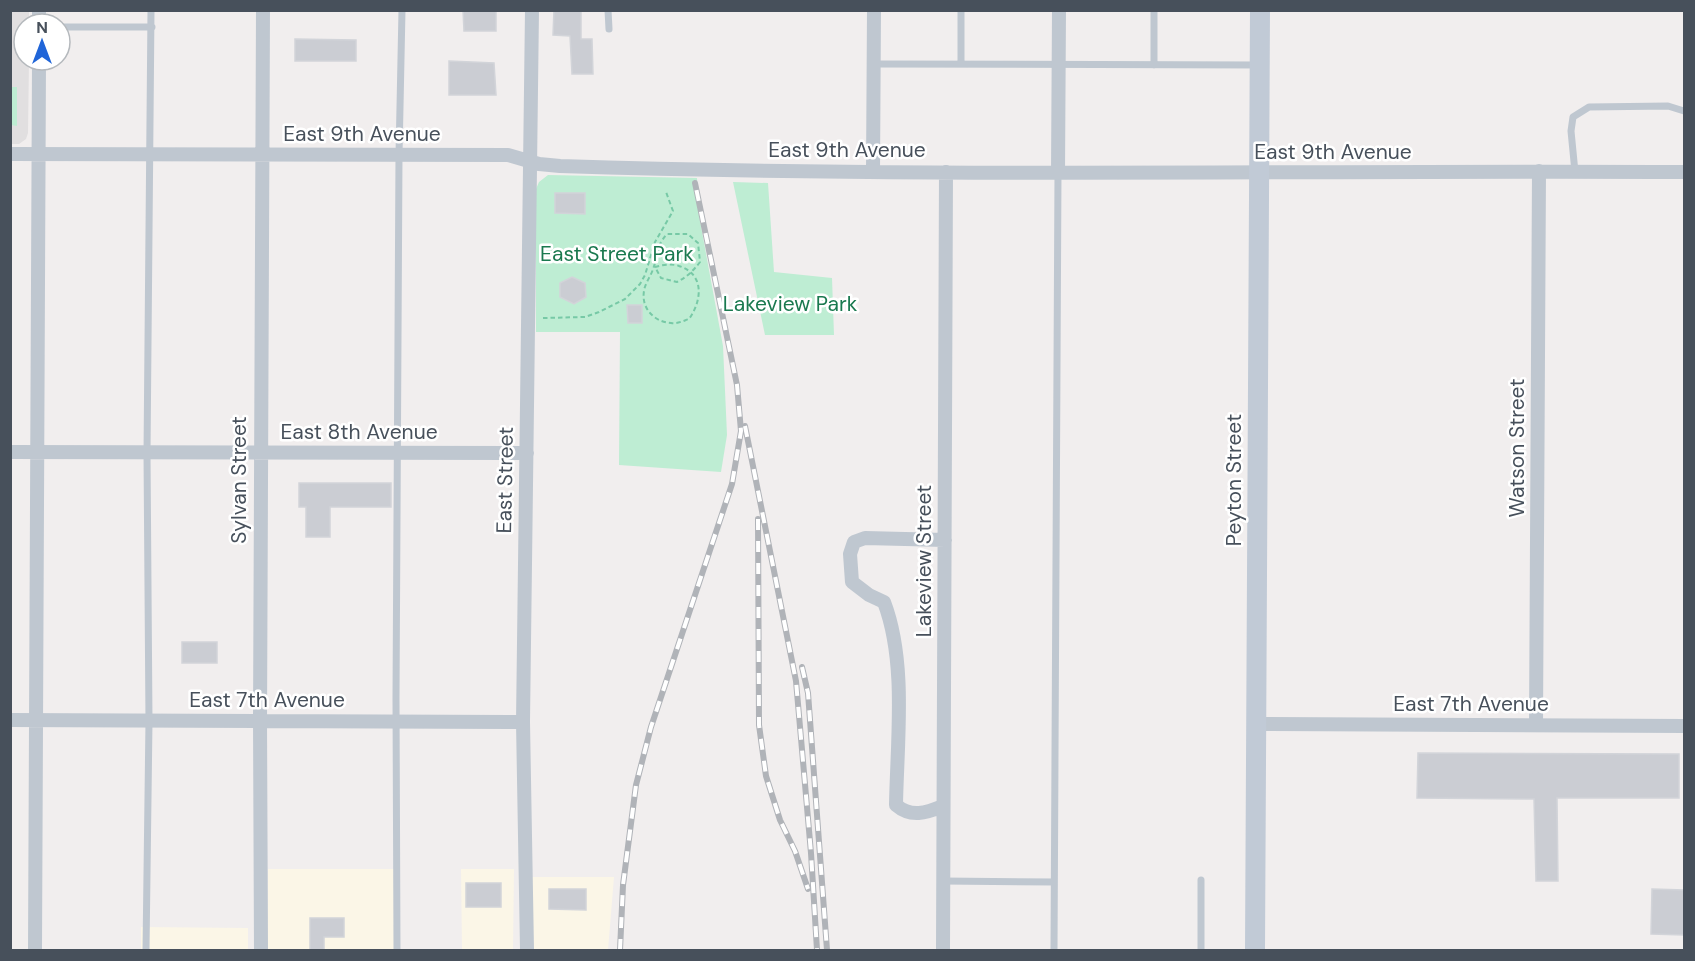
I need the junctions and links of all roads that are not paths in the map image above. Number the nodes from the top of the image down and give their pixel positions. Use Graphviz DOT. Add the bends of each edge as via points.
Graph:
graph roads {
  1 [pos="152,10"];
  2 [pos="263,10"];
  3 [pos="402,10"];
  4 [pos="532,10"];
  5 [pos="608,10"];
  6 [pos="874,10"];
  7 [pos="961,10"];
  8 [pos="1059,10"];
  9 [pos="1154,10"];
  10 [pos="1260,10"];
  11 [pos="72,27"];
  12 [pos="152,27"];
  13 [pos="609,29"];
  14 [pos="874,64"];
  15 [pos="961,64"];
  16 [pos="1058,65"];
  17 [pos="1154,65"];
  18 [pos="1260,66"];
  19 [pos="39,72"];
  20 [pos="1684,111"];
  21 [pos="10,154"];
  22 [pos="38,154"];
  23 [pos="149,154"];
  24 [pos="262,154"];
  25 [pos="399,155"];
  26 [pos="530,161"];
  27 [pos="873,171"];
  28 [pos="1539,171"];
  29 [pos="946,172"];
  30 [pos="1058,172"];
  31 [pos="1575,172"];
  32 [pos="1684,172"];
  33 [pos="1259,173"];
  34 [pos="10,452"];
  35 [pos="36,452"];
  36 [pos="147,453"];
  37 [pos="260,453"];
  38 [pos="398,453"];
  39 [pos="527,453"];
  40 [pos="945,540"];
  41 [pos="10,720"];
  42 [pos="36,720"];
  43 [pos="149,721"];
  44 [pos="260,721"];
  45 [pos="396,721"];
  46 [pos="524,722"];
  47 [pos="1257,724"];
  48 [pos="1536,725"];
  49 [pos="1684,726"];
  50 [pos="943,806"];
  51 [pos="1201,880"];
  52 [pos="943,881"];
  53 [pos="1054,882"];
  54 [pos="35,951"];
  55 [pos="146,951"];
  56 [pos="261,951"];
  57 [pos="397,951"];
  58 [pos="527,951"];
  59 [pos="943,951"];
  60 [pos="1054,951"];
  61 [pos="1201,951"];
  62 [pos="1255,951"];
  1 -- 12 [label="lane"];
  2 -- 24 [label="street, Sylvan Street"];
  3 -- 25 [label="lane"];
  4 -- 26 [label="street, East Street"];
  5 -- 13 [label="lane"];
  6 -- 14 [label="street"];
  7 -- 15 [label="lane"];
  8 -- 16 [label="street"];
  9 -- 17 [label="lane"];
  10 -- 18 [label="street, Peyton Street"];
  11 -- 12 [label="lane"];
  12 -- 23 [label="lane"];
  14 -- 15 [label="lane"];
  14 -- 27 [label="street"];
  15 -- 16 [label="lane"];
  16 -- 17 [label="lane"];
  16 -- 30 [label="street"];
  17 -- 18 [label="lane"];
  18 -- 33 [label="street, Peyton Street"];
  19 -- 22 [label="street"];
  20 -- 31 [label="lane" via="1668,106 1589,107 1573,117"];
  21 -- 22 [label="street, East 9th Avenue"];
  22 -- 23 [label="street, East 9th Avenue"];
  22 -- 35 [label="street"];
  23 -- 24 [label="street, East 9th Avenue"];
  23 -- 36 [label="lane"];
  24 -- 25 [label="street, East 9th Avenue"];
  24 -- 37 [label="street, Sylvan Street"];
  25 -- 26 [label="street, East 9th Avenue" via="508,155"];
  25 -- 38 [label="lane"];
  26 -- 27 [label="street, East 9th Avenue" via="560,166"];
  26 -- 39 [label="street, East Street"];
  27 -- 29 [label="street, East 9th Avenue"];
  28 -- 31 [label="street, East 9th Avenue"];
  28 -- 33 [label="street, East 9th Avenue"];
  28 -- 48 [label="street, Watson Street"];
  29 -- 30 [label="street, East 9th Avenue"];
  29 -- 40 [label="street, Lakeview Street"];
  30 -- 33 [label="street, East 9th Avenue"];
  30 -- 53 [label="lane"];
  31 -- 32 [label="street, East 9th Avenue"];
  33 -- 47 [label="street, Peyton Street"];
  34 -- 35 [label="street, East 8th Avenue"];
  35 -- 36 [label="street, East 8th Avenue"];
  35 -- 42 [label="street"];
  36 -- 37 [label="street, East 8th Avenue"];
  36 -- 43 [label="lane"];
  37 -- 38 [label="street, East 8th Avenue"];
  37 -- 44 [label="street, Sylvan Street"];
  38 -- 39 [label="street, East 8th Avenue"];
  38 -- 45 [label="lane"];
  39 -- 46 [label="street, East Street"];
  40 -- 50 [label="street, Lakeview Street"];
  40 -- 50 [label="street" via="864,538 854,542 850,554 852,582 885,602 890,615 898,668 896,805 906,813 917,814"];
  41 -- 42 [label="street, East 7th Avenue"];
  42 -- 43 [label="street, East 7th Avenue"];
  42 -- 54 [label="street"];
  43 -- 44 [label="street, East 7th Avenue"];
  43 -- 55 [label="lane"];
  44 -- 45 [label="street, East 7th Avenue"];
  44 -- 56 [label="street, Sylvan Street"];
  45 -- 46 [label="street, East 7th Avenue"];
  45 -- 57 [label="lane"];
  46 -- 58 [label="street, East Street"];
  47 -- 48 [label="street, East 7th Avenue"];
  47 -- 62 [label="street, Peyton Street"];
  48 -- 49 [label="street, East 7th Avenue"];
  50 -- 52 [label="street, Lakeview Street"];
  51 -- 61 [label="lane"];
  52 -- 53 [label="lane"];
  52 -- 59 [label="street, Lakeview Street"];
  53 -- 60 [label="lane"];
}
